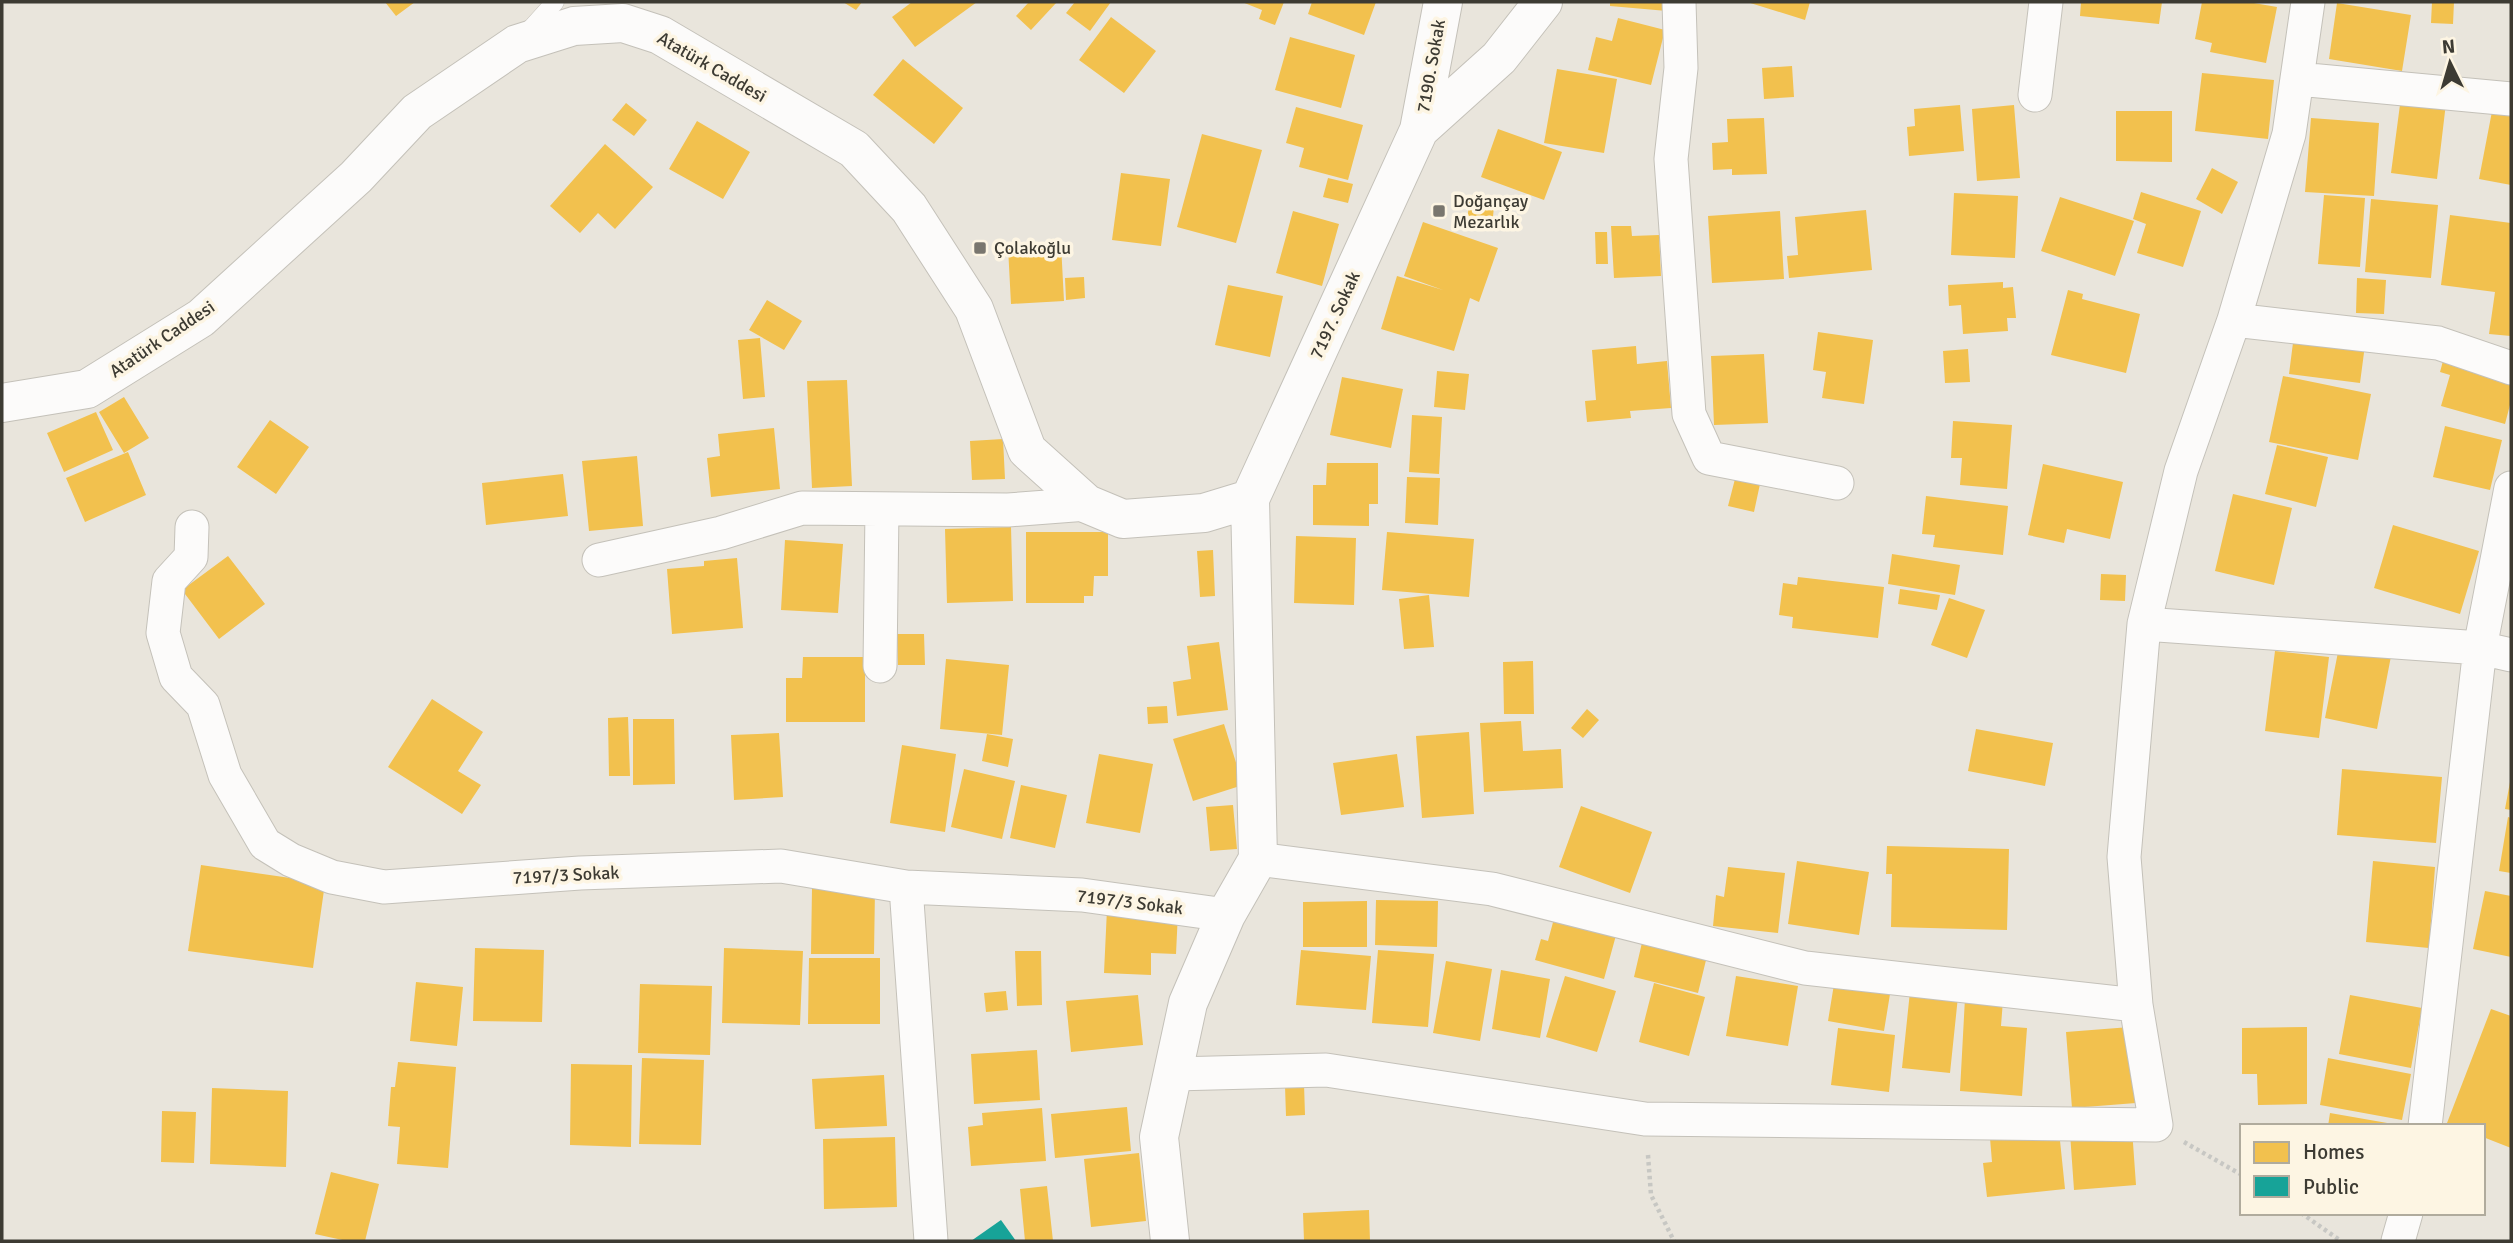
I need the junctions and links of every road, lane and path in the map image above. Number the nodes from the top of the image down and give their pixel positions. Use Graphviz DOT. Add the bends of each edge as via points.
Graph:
graph roads {
  1 [pos="555,2"];
  2 [pos="1443,2"];
  3 [pos="1543,2"];
  4 [pos="1679,2"];
  5 [pos="2046,2"];
  6 [pos="2308,2"];
  7 [pos="517,44"];
  8 [pos="2298,79"];
  9 [pos="2035,95"];
  10 [pos="2511,99"];
  11 [pos="1419,130"];
  12 [pos="2234,320"];
  13 [pos="2511,368"];
  14 [pos="2,403"];
  15 [pos="1837,482"];
  16 [pos="2511,488"];
  17 [pos="1250,499"];
  18 [pos="1087,504"];
  19 [pos="882,509"];
  20 [pos="192,527"];
  21 [pos="599,559"];
  22 [pos="2144,624"];
  23 [pos="2496,651"];
  24 [pos="880,666"];
  25 [pos="1258,859"];
  26 [pos="906,887"];
  27 [pos="1226,915"];
  28 [pos="2136,1005"];
  29 [pos="1174,1074"];
  30 [pos="1645,1119"];
  31 [pos="2425,1124"];
  32 [pos="2156,1125"];
  33 [pos="2240,1174"];
  34 [pos="2304,1215"];
  35 [pos="2405,1215"];
  36 [pos="931,1241"];
  37 [pos="1170,1241"];
  38 [pos="1674,1241"];
  39 [pos="2341,1241"];
  40 [pos="2398,1241"];
  1 -- 7 [label="lane"];
  2 -- 11 [label="street, 7190. Sokak"];
  3 -- 11 [label="street" via="1499,58"];
  4 -- 15 [label="street" via="1681,68 1671,159 1689,414 1709,458"];
  5 -- 9 [label="street"];
  6 -- 8 [label="street"];
  7 -- 14 [label="street, Atatürk Caddesi" via="417,112 356,177 201,318 87,389"];
  7 -- 18 [label="street, Atatürk Caddesi" via="573,26 623,23 660,35 854,149 909,208 974,309 1027,450"];
  8 -- 10 [label="street"];
  8 -- 12 [label="street" via="2289,134"];
  11 -- 17 [label="street, 7197. Sokak"];
  12 -- 13 [label="street" via="2438,343"];
  12 -- 22 [label="street" via="2181,471"];
  16 -- 23 [label="street"];
  17 -- 18 [label="street, Atatürk Caddesi" via="1204,513 1123,519"];
  17 -- 25 [label="street"];
  18 -- 19 [label="street" via="1008,510"];
  19 -- 21 [label="street" via="802,508 721,533"];
  19 -- 24 [label="street"];
  20 -- 26 [label="street, 7197/3 Sokak" via="191,557 169,581 163,633 176,677 203,705 225,775 265,844 291,860 332,877 384,887 580,873 781,866"];
  22 -- 23 [label="street"];
  22 -- 28 [label="street" via="2124,857"];
  23 -- 31 [label="street"];
  25 -- 27 [label="street"];
  25 -- 28 [label="street" via="1492,890 1805,968"];
  26 -- 27 [label="street, 7197/3 Sokak" via="1083,895"];
  26 -- 36 [label="street"];
  27 -- 29 [label="street" via="1188,1003"];
  28 -- 32 [label="street"];
  29 -- 30 [label="street" via="1326,1070"];
  29 -- 37 [label="street" via="1159,1137"];
  30 -- 32 [label="street"];
  30 -- 38 [label="path" via="1651,1195"];
  32 -- 33 [label="path"];
  34 -- 39 [label="path"];
  35 -- 40 [label="street"];
}
